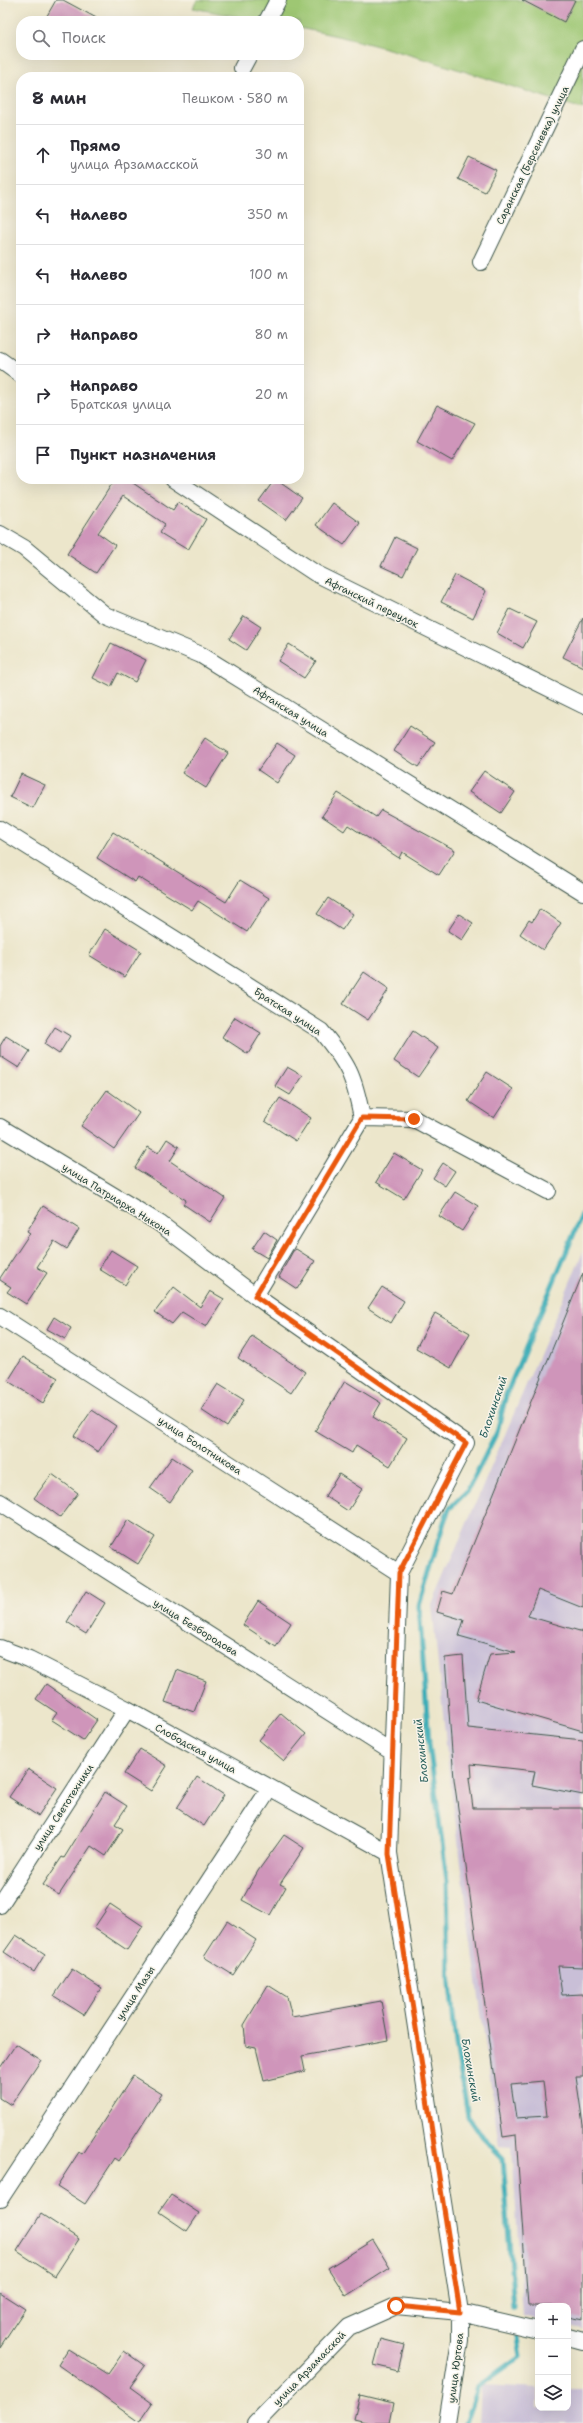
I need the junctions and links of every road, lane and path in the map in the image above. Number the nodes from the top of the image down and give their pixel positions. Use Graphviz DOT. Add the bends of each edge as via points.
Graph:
graph roads {
  1 [pos="278,0"];
  2 [pos="270,16"];
  3 [pos="583,49"];
  4 [pos="481,262"];
  5 [pos="0,360"];
  6 [pos="16,371"];
  7 [pos="180,484"];
  8 [pos="0,534"];
  9 [pos="583,705"];
  10 [pos="0,829"];
  11 [pos="583,892"];
  12 [pos="362,1118"];
  13 [pos="0,1127"];
  14 [pos="548,1191"];
  15 [pos="255,1296"];
  16 [pos="0,1316"];
  17 [pos="0,1502"];
  18 [pos="399,1573"];
  19 [pos="0,1648"];
  20 [pos="127,1709"];
  21 [pos="392,1752"];
  22 [pos="270,1788"];
  23 [pos="389,1854"];
  24 [pos="0,1905"];
  25 [pos="0,2199"];
  26 [pos="460,2312"];
  27 [pos="535,2329"];
  28 [pos="571,2338"];
  29 [pos="583,2340"];
  30 [pos="256,2423"];
  31 [pos="447,2423"];
  1 -- 2 [label="street"];
  3 -- 4 [label="street, Саранская (Берсеневка) улица"];
  5 -- 6 [label="street"];
  7 -- 9 [label="street, Афганский переулок" via="315,574"];
  8 -- 11 [label="street, Афганская улица" via="24,548 105,615 201,655"];
  10 -- 12 [label="street, Братская улица" via="321,1031 343,1059 356,1084"];
  12 -- 14 [label="street" via="414,1119"];
  12 -- 15 [label="street"];
  13 -- 15 [label="street, улица Патриарха Никона" via="159,1223"];
  15 -- 18 [label="street, улица Патриарха Никона" via="466,1443"];
  16 -- 18 [label="street, улица Болотникова"];
  17 -- 21 [label="street, улица Безбородова"];
  18 -- 21 [label="street, улица Юртова"];
  19 -- 20 [label="street, Слободская улица" via="29,1659"];
  20 -- 22 [label="street, Слободская улица"];
  20 -- 24 [label="street, улица Светотехники"];
  21 -- 23 [label="street, улица Юртова"];
  22 -- 23 [label="street, Слободская улица"];
  22 -- 25 [label="street, улица Мазы"];
  23 -- 26 [label="street, улица Юртова"];
  26 -- 27 [label="street, улица Арзамасской"];
  26 -- 30 [label="street, улица Арзамасской" via="396,2306 349,2327"];
  26 -- 31 [label="street, улица Юртова" via="460,2340"];
  28 -- 29 [label="street"];
}
